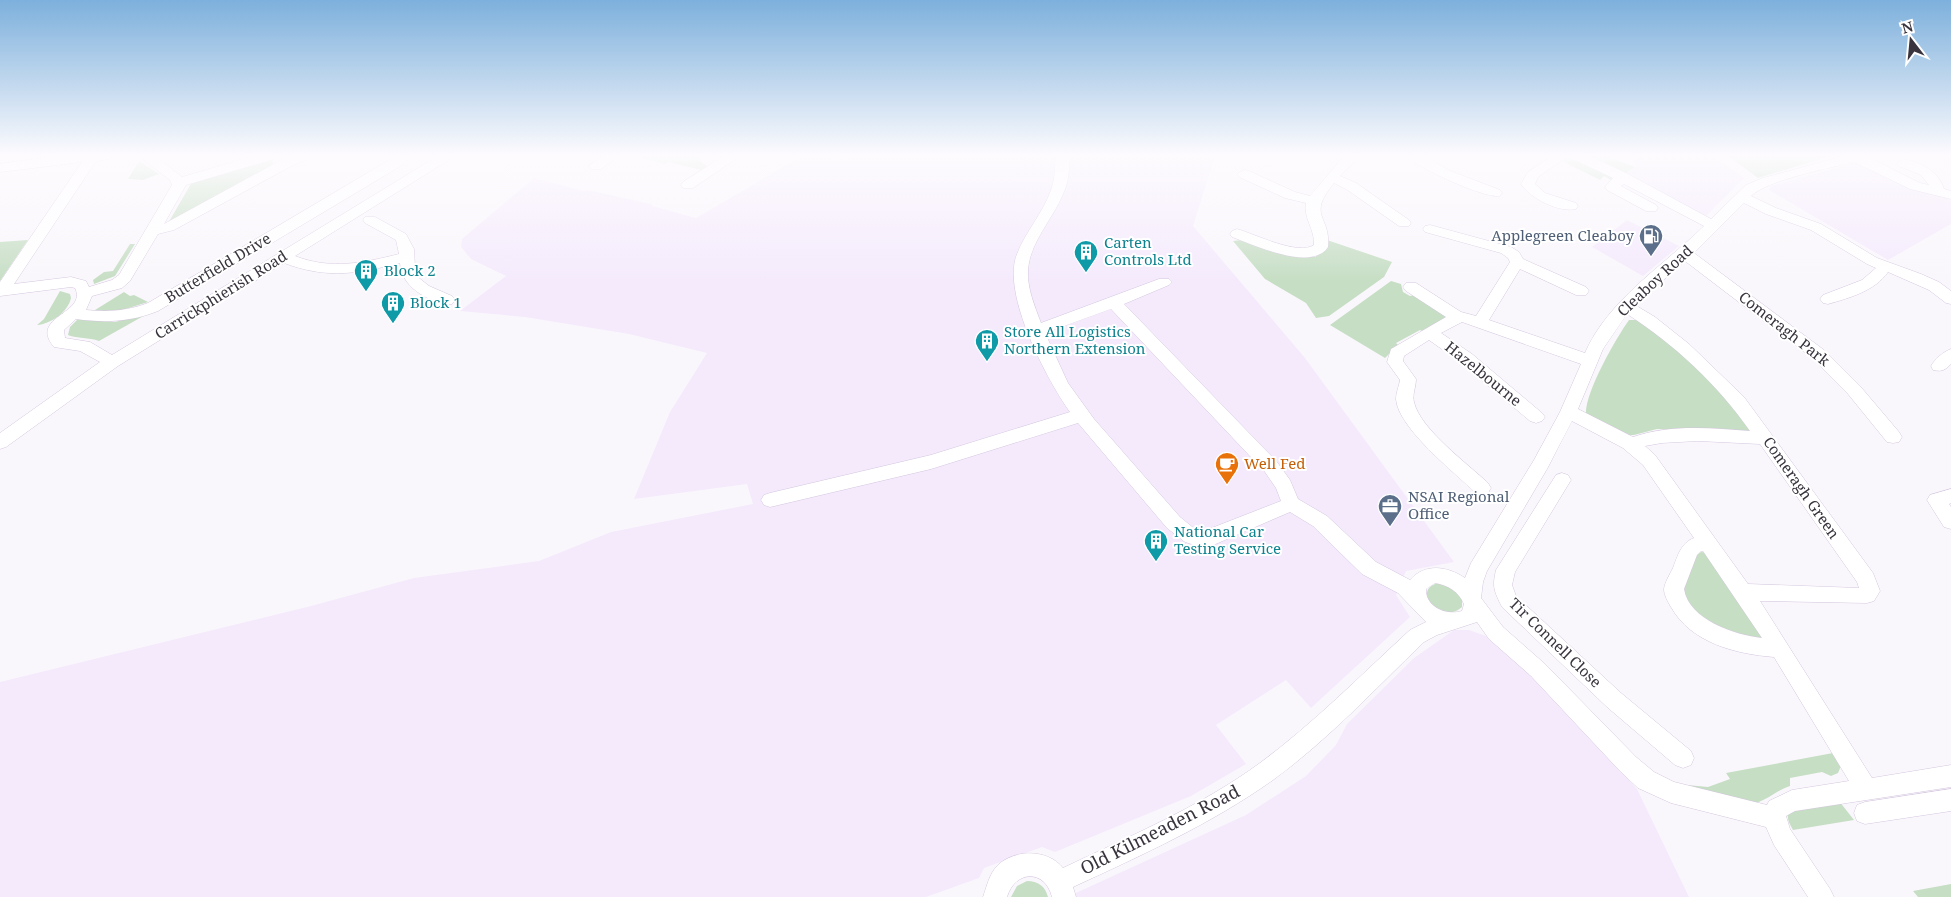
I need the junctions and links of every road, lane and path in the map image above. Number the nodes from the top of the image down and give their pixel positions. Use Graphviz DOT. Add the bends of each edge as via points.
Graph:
graph roads {
  1 [pos="68,198"];
  2 [pos="172,198"];
  3 [pos="223,198"];
  4 [pos="337,198"];
  5 [pos="379,198"];
  6 [pos="1054,198"];
  7 [pos="1301,198"];
  8 [pos="1317,198"];
  9 [pos="1365,198"];
  10 [pos="1547,198"];
  11 [pos="1631,198"];
  12 [pos="1661,198"];
  13 [pos="1739,198"];
  14 [pos="1743,198"];
  15 [pos="1314,201"];
  16 [pos="1571,206"];
  17 [pos="1651,208"];
  18 [pos="370,220"];
  19 [pos="1404,223"];
  20 [pos="1712,226"];
  21 [pos="1430,229"];
  22 [pos="153,231"];
  23 [pos="1237,234"];
  24 [pos="1685,253"];
  25 [pos="282,257"];
  26 [pos="407,257"];
  27 [pos="1517,262"];
  28 [pos="1884,267"];
  29 [pos="1164,282"];
  30 [pos="1411,287"];
  31 [pos="1,291"];
  32 [pos="1582,291"];
  33 [pos="85,293"];
  34 [pos="1828,299"];
  35 [pos="1951,299"];
  36 [pos="447,300"];
  37 [pos="1114,302"];
  38 [pos="1625,306"];
  39 [pos="74,313"];
  40 [pos="1459,318"];
  41 [pos="1480,322"];
  42 [pos="1037,330"];
  43 [pos="1430,333"];
  44 [pos="1590,361"];
  45 [pos="112,362"];
  46 [pos="1568,412"];
  47 [pos="1082,415"];
  48 [pos="1536,416"];
  49 [pos="1893,437"];
  50 [pos="1766,438"];
  51 [pos="0,442"];
  52 [pos="1632,444"];
  53 [pos="1562,480"];
  54 [pos="1482,488"];
  55 [pos="1527,491"];
  56 [pos="1944,498"];
  57 [pos="770,500"];
  58 [pos="1548,502"];
  59 [pos="1291,504"];
  60 [pos="1951,522"];
  61 [pos="1706,541"];
  62 [pos="1480,565"];
  63 [pos="1383,576"];
  64 [pos="1433,576"];
  65 [pos="1742,592"];
  66 [pos="1473,600"];
  67 [pos="1419,602"];
  68 [pos="1455,622"];
  69 [pos="1496,633"];
  70 [pos="1417,636"];
  71 [pos="1780,649"];
  72 [pos="1682,758"];
  73 [pos="1951,776"];
  74 [pos="1866,789"];
  75 [pos="1951,800"];
  76 [pos="1865,813"];
  77 [pos="1774,818"];
  78 [pos="1062,889"];
  79 [pos="995,897"];
  80 [pos="1822,897"];
  1 -- 31 [label="street"];
  2 -- 22 [label="street"];
  3 -- 22 [label="street" via="170,227"];
  4 -- 39 [label="street, Butterfield Drive" via="153,307 107,319"];
  5 -- 25 [label="street, Carrickphierish Road"];
  6 -- 42 [label="street" via="1020,266 1022,286"];
  7 -- 15 [label="street"];
  8 -- 15 [label="street"];
  9 -- 19 [label="street"];
  10 -- 16 [label="street"];
  11 -- 17 [label="street"];
  12 -- 20 [label="street"];
  13 -- 20 [label="street, Cleaboy Road"];
  14 -- 28 [label="street" via="1773,220 1816,227"];
  15 -- 23 [label="street" via="1312,214 1322,235 1316,252 1282,249"];
  18 -- 26 [label="street" via="403,238"];
  20 -- 24 [label="street, Cleaboy Road"];
  21 -- 27 [label="street" via="1506,250 1514,255"];
  22 -- 33 [label="street" via="125,278"];
  24 -- 38 [label="street, Cleaboy Road"];
  24 -- 49 [label="street, Comeragh Park" via="1818,354 1854,390"];
  25 -- 26 [label="street" via="312,268 332,271 352,270"];
  25 -- 45 [label="street, Carrickphierish Road"];
  26 -- 36 [label="street" via="408,272 414,283"];
  27 -- 32 [label="street"];
  27 -- 41 [label="street"];
  28 -- 34 [label="street" via="1870,281"];
  28 -- 35 [label="street" via="1916,277"];
  29 -- 37 [label="street"];
  30 -- 40 [label="street, Hazelbourne"];
  31 -- 33 [label="street" via="71,282 81,285"];
  33 -- 39 [label="street" via="82,304"];
  37 -- 42 [label="street"];
  37 -- 59 [label="street" via="1270,467 1284,485"];
  38 -- 44 [label="street, Cleaboy Road" via="1606,331"];
  38 -- 50 [label="street, Comeragh Green" via="1661,330 1705,368 1738,401"];
  39 -- 45 [label="street" via="62,321 54,334 56,340 65,345 84,346"];
  40 -- 41 [label="street, Hazelbourne"];
  40 -- 43 [label="street, Hazelbourne"];
  41 -- 44 [label="street, Hazelbourne"];
  42 -- 47 [label="street" via="1057,378"];
  43 -- 48 [label="street, Hazelbourne" via="1466,358"];
  43 -- 54 [label="street, Hazelbourne" via="1399,351 1395,357 1396,364 1408,379 1405,404 1436,446"];
  44 -- 46 [label="street, Cleaboy Road"];
  45 -- 51 [label="street, Carrickphierish Road"];
  46 -- 52 [label="street"];
  46 -- 55 [label="street, Cleaboy Road"];
  47 -- 57 [label="street" via="931,462"];
  47 -- 59 [label="street" via="1175,524 1192,537 1219,536"];
  50 -- 52 [label="street" via="1668,436"];
  50 -- 65 [label="street, Comeragh Green" via="1870,590 1867,595 1858,596"];
  52 -- 61 [label="street" via="1648,460"];
  53 -- 58 [label="street, Tir Connell Close"];
  55 -- 58 [label="street"];
  55 -- 62 [label="street, Cleaboy Road"];
  56 -- 60 [label="street" via="1937,504"];
  58 -- 72 [label="street, Tir Connell Close" via="1506,570 1502,585 1505,595 1595,682"];
  59 -- 63 [label="street" via="1320,521 1363,564"];
  61 -- 65 [label="street"];
  61 -- 71 [label="street" via="1694,546 1688,554 1675,586 1680,604 1698,623 1723,639"];
  62 -- 64 [label="street" via="1461,573"];
  62 -- 66 [label="street, Cleaboy Road" via="1473,582"];
  63 -- 64 [label="street" via="1400,580"];
  63 -- 67 [label="street" via="1404,587"];
  64 -- 66 [label="street" via="1461,583"];
  64 -- 67 [label="street" via="1417,587"];
  65 -- 71 [label="street"];
  66 -- 68 [label="street" via="1471,615"];
  66 -- 69 [label="street"];
  67 -- 68 [label="street" via="1434,617"];
  67 -- 70 [label="street" via="1422,623"];
  68 -- 69 [label="street" via="1476,625"];
  68 -- 70 [label="street, Old Kilmeaden Road"];
  69 -- 77 [label="street" via="1538,670 1628,764 1652,784"];
  70 -- 78 [label="street, Old Kilmeaden Road" via="1331,719 1266,772 1205,810"];
  71 -- 74 [label="street"];
  73 -- 74 [label="street"];
  74 -- 77 [label="street" via="1792,801 1777,809"];
  75 -- 76 [label="street"];
  77 -- 80 [label="street" via="1782,837"];
  78 -- 79 [label="street" via="1048,870 1025,864 1005,874 996,887"];
}
